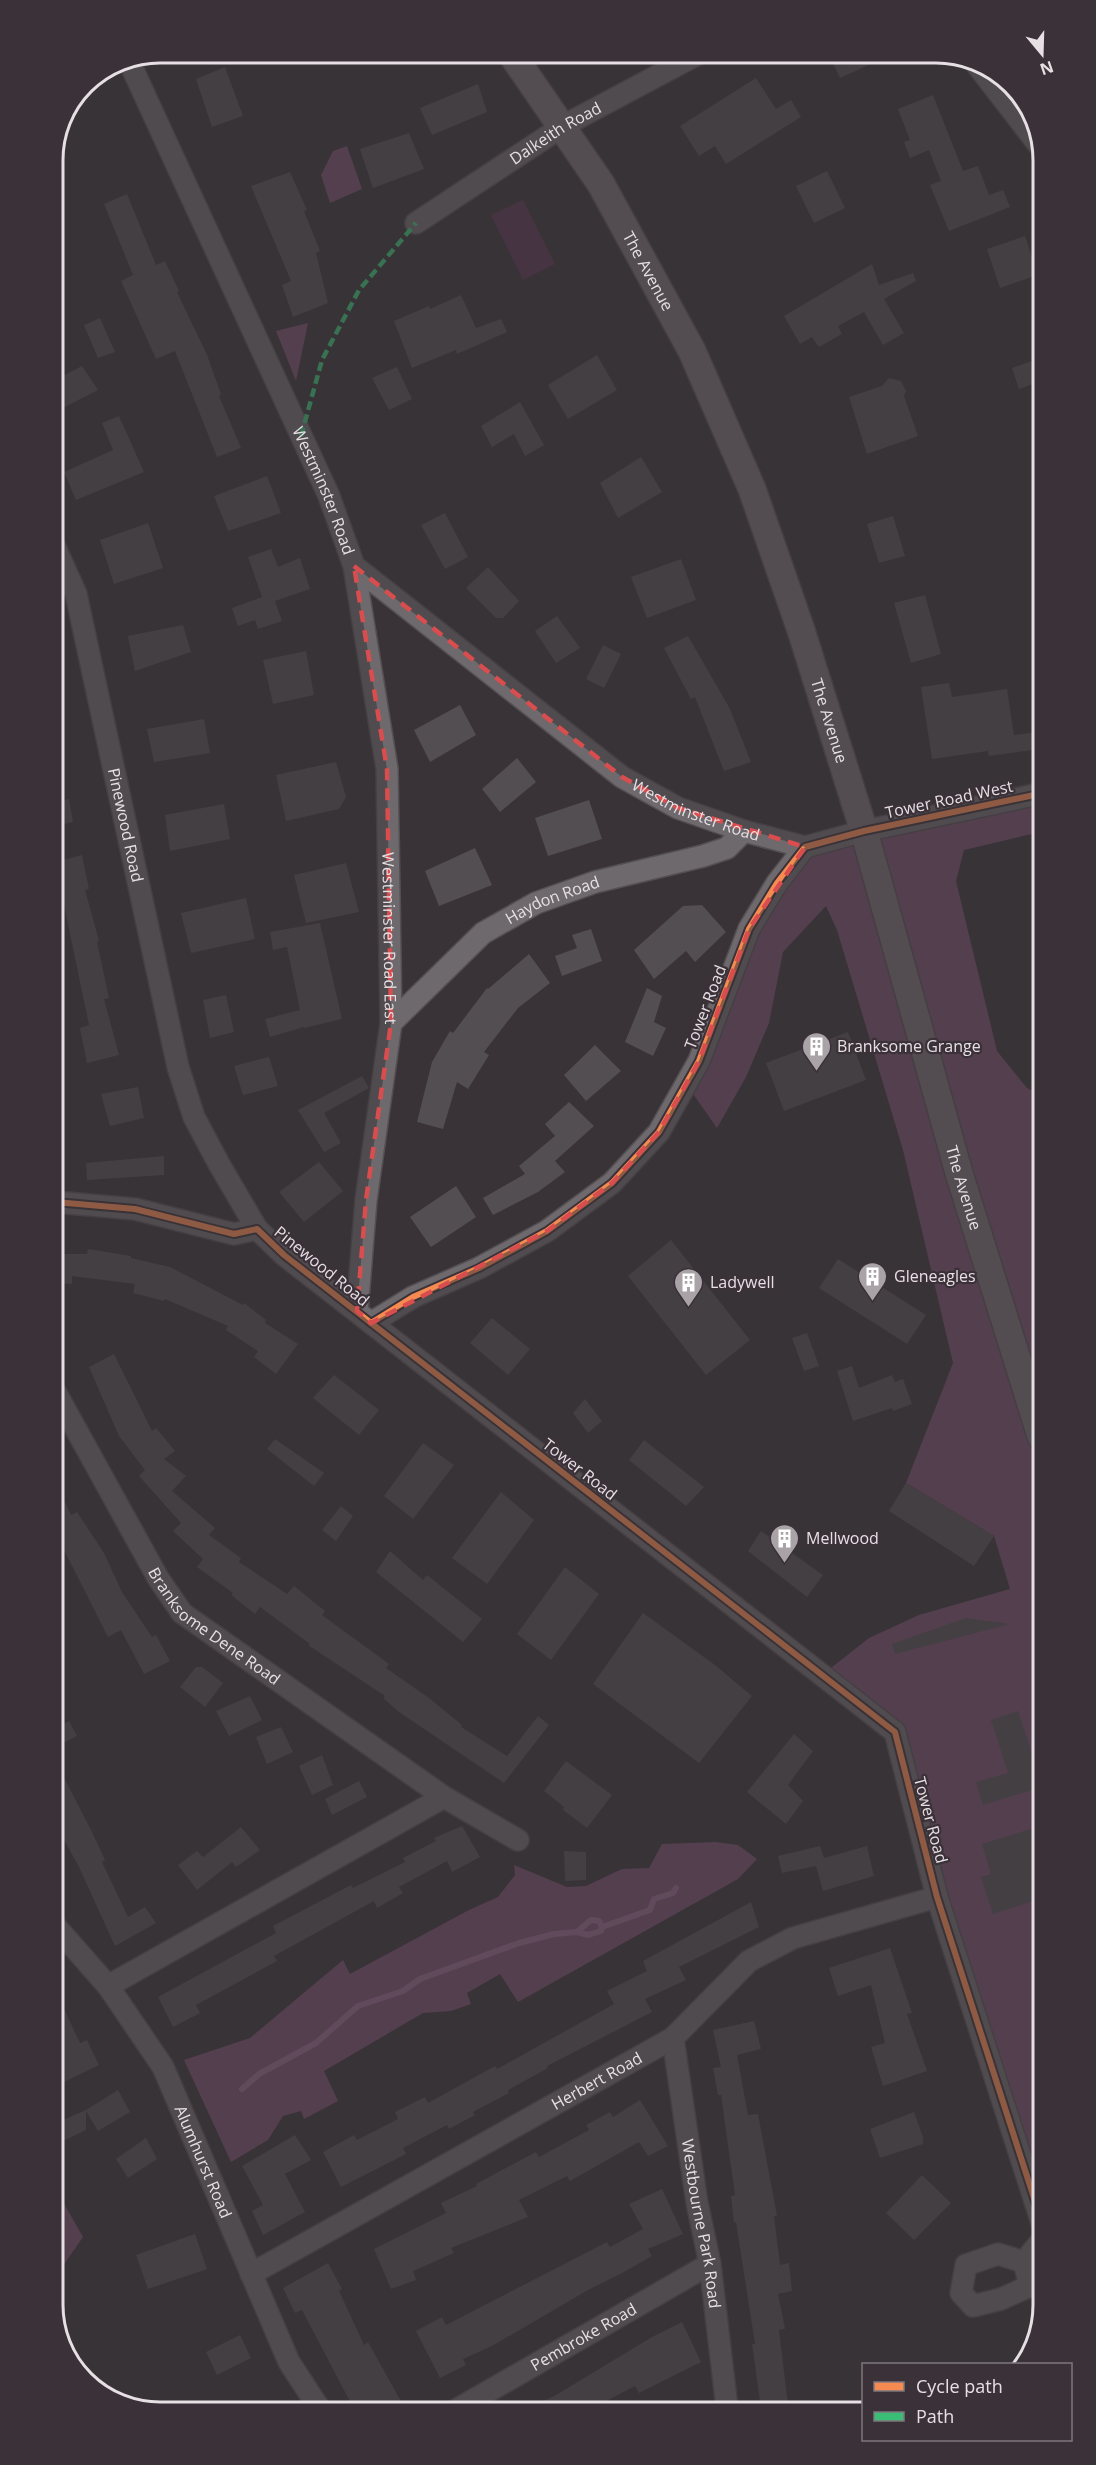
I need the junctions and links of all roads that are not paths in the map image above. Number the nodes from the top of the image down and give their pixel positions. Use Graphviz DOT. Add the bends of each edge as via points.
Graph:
graph roads {
  1 [pos="518,63"];
  2 [pos="681,63"];
  3 [pos="132,67"];
  4 [pos="987,78"];
  5 [pos="563,126"];
  6 [pos="1029,132"];
  7 [pos="416,223"];
  8 [pos="63,565"];
  9 [pos="354,566"];
  10 [pos="1033,795"];
  11 [pos="744,831"];
  12 [pos="864,831"];
  13 [pos="805,847"];
  14 [pos="390,1023"];
  15 [pos="63,1203"];
  16 [pos="257,1229"];
  17 [pos="364,1317"];
  18 [pos="63,1406"];
  19 [pos="1033,1410"];
  20 [pos="444,1797"];
  21 [pos="518,1840"];
  22 [pos="937,1897"];
  23 [pos="63,1935"];
  24 [pos="108,1986"];
  25 [pos="673,2038"];
  26 [pos="1033,2195"];
  27 [pos="1033,2251"];
  28 [pos="1024,2262"];
  29 [pos="710,2264"];
  30 [pos="251,2274"];
  31 [pos="315,2402"];
  32 [pos="470,2402"];
  33 [pos="726,2402"];
  1 -- 5 [label="main road, The Avenue"];
  2 -- 5 [label="street, Dalkeith Road"];
  3 -- 9 [label="street, Westminster Road" via="328,496"];
  4 -- 6 [label="street"];
  5 -- 7 [label="street, Dalkeith Road"];
  5 -- 12 [label="main road, The Avenue" via="600,184 692,351 753,489"];
  8 -- 16 [label="street, Pinewood Road" via="76,594 178,1067 194,1117"];
  9 -- 11 [label="street, Westminster Road" via="622,777 678,808"];
  9 -- 14 [label="street, Westminster Road East" via="387,770"];
  10 -- 12 [label="street, Tower Road West"];
  11 -- 13 [label="street, Westminster Road"];
  11 -- 14 [label="street, Haydon Road" via="727,848 595,882 536,903 483,933"];
  12 -- 13 [label="street"];
  12 -- 19 [label="main road, The Avenue" via="959,1173"];
  13 -- 17 [label="street, Tower Road" via="749,929 699,1061 659,1132 612,1183 548,1231 479,1268"];
  14 -- 17 [label="street, Westminster Road East" via="366,1200"];
  15 -- 16 [label="street" via="135,1209 234,1234"];
  16 -- 17 [label="street, Pinewood Road"];
  17 -- 22 [label="street, Tower Road" via="895,1732"];
  18 -- 20 [label="street, Branksome Dene Road" via="158,1578 182,1613"];
  20 -- 21 [label="street, Branksome Dene Road"];
  20 -- 24 [label="street"];
  22 -- 25 [label="street, Herbert Road" via="794,1938 749,1961"];
  22 -- 26 [label="street, Tower Road"];
  23 -- 24 [label="street, Alumhurst Road"];
  24 -- 30 [label="street, Alumhurst Road" via="164,2067"];
  25 -- 29 [label="street, Westbourne Park Road"];
  25 -- 30 [label="street, Herbert Road"];
  27 -- 28 [label="street"];
  29 -- 32 [label="street, Pembroke Road"];
  29 -- 33 [label="street, Westbourne Park Road"];
  30 -- 31 [label="street, Alumhurst Road" via="289,2362"];
}
